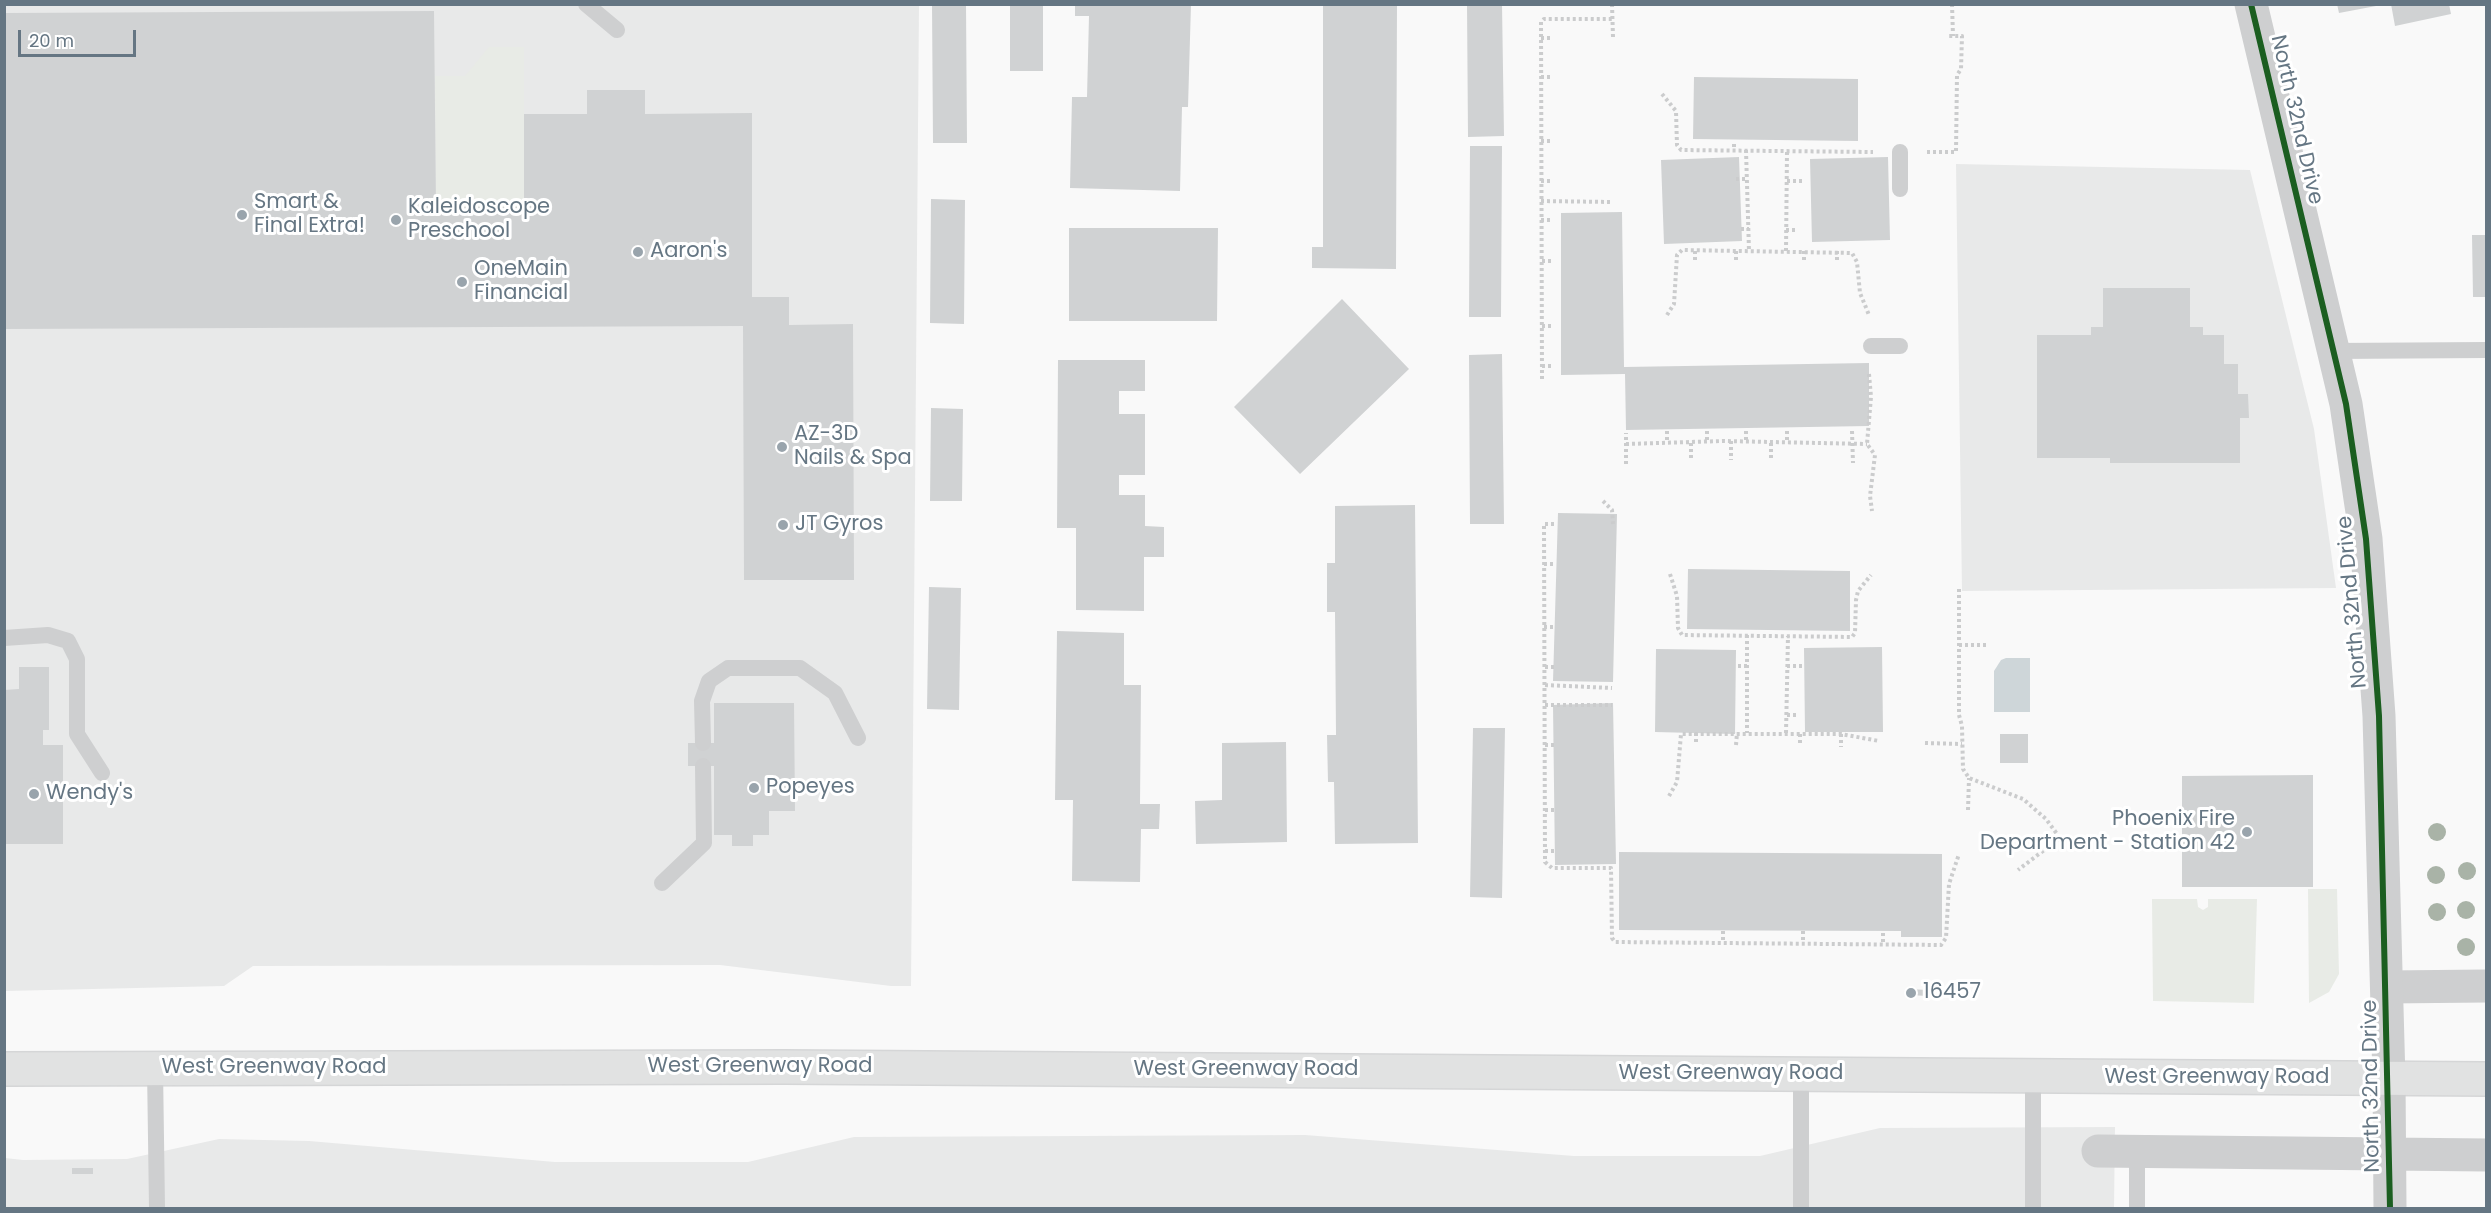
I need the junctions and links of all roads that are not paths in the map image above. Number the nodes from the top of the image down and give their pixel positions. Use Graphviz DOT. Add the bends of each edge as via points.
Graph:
graph roads {
  1 [pos="586,4"];
  2 [pos="2251,4"];
  3 [pos="617,30"];
  4 [pos="1900,152"];
  5 [pos="1900,189"];
  6 [pos="1870,346"];
  7 [pos="1900,346"];
  8 [pos="2487,350"];
  9 [pos="2333,351"];
  10 [pos="4,638"];
  11 [pos="858,738"];
  12 [pos="703,744"];
  13 [pos="703,766"];
  14 [pos="102,773"];
  15 [pos="662,883"];
  16 [pos="2487,986"];
  17 [pos="2387,987"];
  18 [pos="155,1068"];
  19 [pos="4,1069"];
  20 [pos="1801,1075"];
  21 [pos="2033,1077"];
  22 [pos="2487,1079"];
  23 [pos="2389,1080"];
  24 [pos="2098,1150"];
  25 [pos="2137,1152"];
  26 [pos="2487,1155"];
  27 [pos="2389,1156"];
  28 [pos="157,1209"];
  29 [pos="1801,1209"];
  30 [pos="2033,1209"];
  31 [pos="2137,1209"];
  32 [pos="2390,1209"];
  1 -- 3 [label="lane"];
  2 -- 9 [label="street, North 32nd Drive"];
  4 -- 5 [label="lane"];
  6 -- 7 [label="lane"];
  8 -- 9 [label="lane"];
  9 -- 17 [label="street, North 32nd Drive" via="2346,404 2366,539 2379,716"];
  10 -- 14 [label="lane" via="48,635 68,641 77,659 77,734"];
  11 -- 12 [label="lane" via="835,693 800,668 748,667 728,668 709,681 702,701"];
  13 -- 15 [label="lane" via="704,843"];
  16 -- 17 [label="street"];
  17 -- 23 [label="street, North 32nd Drive"];
  18 -- 19 [label="main road, West Greenway Road"];
  18 -- 20 [label="main road, West Greenway Road" via="796,1067"];
  18 -- 28 [label="lane"];
  20 -- 21 [label="main road, West Greenway Road"];
  20 -- 29 [label="lane"];
  21 -- 23 [label="main road, West Greenway Road"];
  21 -- 30 [label="lane"];
  22 -- 23 [label="main road, West Greenway Road"];
  23 -- 27 [label="street, North 32nd Drive"];
  24 -- 25 [label="street"];
  25 -- 27 [label="street"];
  25 -- 31 [label="lane"];
  26 -- 27 [label="street"];
  27 -- 32 [label="street, North 32nd Drive"];
}
